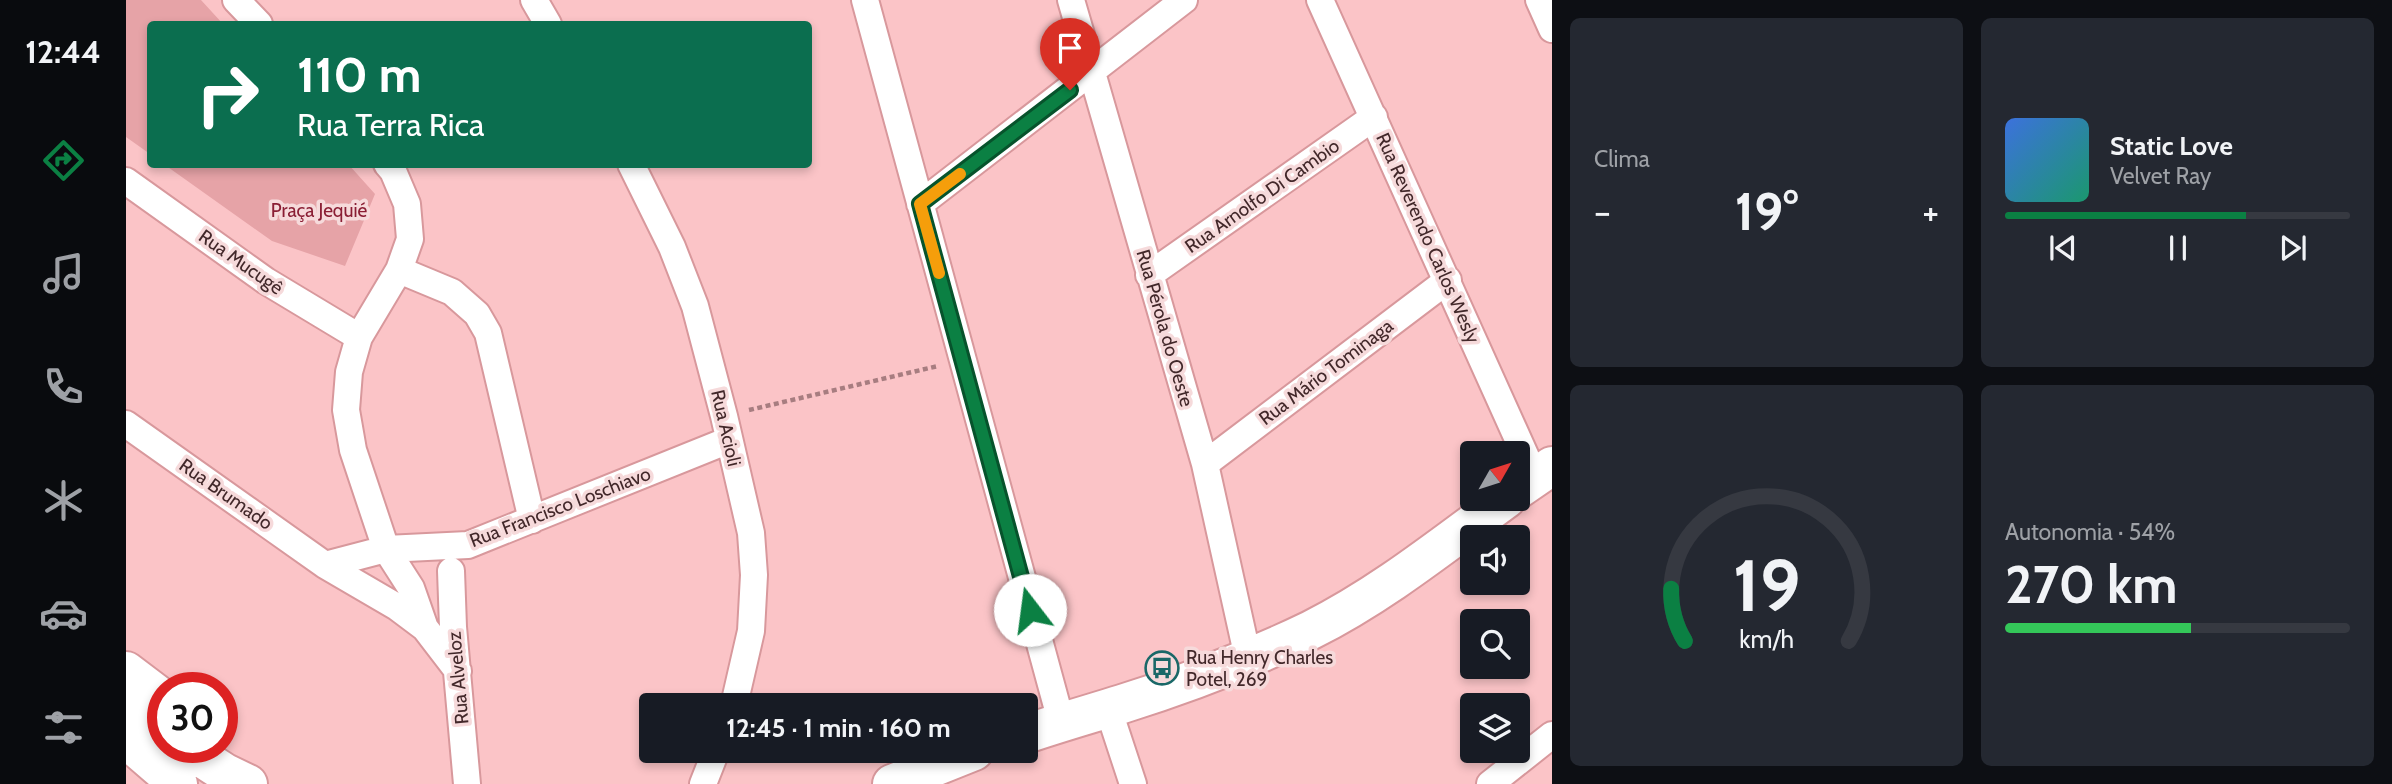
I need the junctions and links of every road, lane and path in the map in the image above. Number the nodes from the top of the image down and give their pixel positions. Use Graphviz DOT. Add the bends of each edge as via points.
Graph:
graph roads {
  1 [pos="236,0"];
  2 [pos="534,0"];
  3 [pos="865,0"];
  4 [pos="1071,0"];
  5 [pos="1184,0"];
  6 [pos="1320,0"];
  7 [pos="1539,0"];
  8 [pos="256,21"];
  9 [pos="546,21"];
  10 [pos="1552,29"];
  11 [pos="1091,74"];
  12 [pos="1374,117"];
  13 [pos="390,168"];
  14 [pos="633,168"];
  15 [pos="126,181"];
  16 [pos="920,204"];
  17 [pos="399,270"];
  18 [pos="1149,275"];
  19 [pos="1448,280"];
  20 [pos="359,337"];
  21 [pos="963,360"];
  22 [pos="126,424"];
  23 [pos="727,428"];
  24 [pos="1511,441"];
  25 [pos="1205,464"];
  26 [pos="1490,511"];
  27 [pos="532,520"];
  28 [pos="468,545"];
  29 [pos="386,549"];
  30 [pos="325,565"];
  31 [pos="451,572"];
  32 [pos="425,628"];
  33 [pos="1248,658"];
  34 [pos="126,671"];
  35 [pos="458,671"];
  36 [pos="147,687"];
  37 [pos="737,693"];
  38 [pos="1108,708"];
  39 [pos="126,710"];
  40 [pos="1061,721"];
  41 [pos="1038,730"];
  42 [pos="1552,735"];
  43 [pos="143,744"];
  44 [pos="711,763"];
  45 [pos="944,763"];
  46 [pos="227,767"];
  47 [pos="177,784"];
  48 [pos="268,784"];
  49 [pos="467,784"];
  50 [pos="703,784"];
  51 [pos="892,784"];
  52 [pos="1133,784"];
  53 [pos="1490,784"];
  1 -- 8 [label="street"];
  2 -- 9 [label="street"];
  3 -- 16 [label="street"];
  4 -- 11 [label="street, Rua Pérola do Oeste"];
  5 -- 11 [label="street"];
  6 -- 12 [label="street, Rua Reverendo Carlos Wesly"];
  7 -- 10 [label="street"];
  11 -- 16 [label="street"];
  11 -- 18 [label="street, Rua Pérola do Oeste"];
  12 -- 18 [label="street, Rua Arnolfo Di Cambio"];
  12 -- 19 [label="street, Rua Reverendo Carlos Wesly"];
  13 -- 17 [label="street" via="407,204 410,239"];
  14 -- 23 [label="street, Rua Acioli" via="695,306"];
  15 -- 20 [label="street, Rua Mucugê" via="266,281"];
  16 -- 21 [label="street"];
  17 -- 20 [label="street"];
  17 -- 27 [label="street" via="452,292 477,314 488,333"];
  18 -- 25 [label="street, Rua Pérola do Oeste"];
  19 -- 24 [label="street, Rua Reverendo Carlos Wesly"];
  19 -- 25 [label="street, Rua Mário Tominaga"];
  20 -- 29 [label="street, Rua Alveloz" via="349,372 346,410 353,450"];
  21 -- 23 [label="path"];
  21 -- 40 [label="street"];
  22 -- 30 [label="street, Rua Brumado"];
  23 -- 27 [label="street, Rua Francisco Loschiavo"];
  23 -- 37 [label="street, Rua Acioli" via="751,533 754,575 751,631"];
  25 -- 33 [label="street, Rua Pérola do Oeste"];
  26 -- 33 [label="street" via="1351,608"];
  27 -- 28 [label="street, Rua Francisco Loschiavo"];
  28 -- 29 [label="street, Rua Francisco Loschiavo"];
  28 -- 31 [label="street, Rua Alveloz"];
  29 -- 30 [label="street"];
  29 -- 32 [label="street, Rua Alveloz" via="411,588"];
  30 -- 32 [label="street, Rua Brumado"];
  31 -- 32 [label="street, Rua Alveloz"];
  31 -- 35 [label="street, Rua Alveloz"];
  32 -- 35 [label="street, Rua Brumado"];
  33 -- 38 [label="street"];
  34 -- 36 [label="street"];
  35 -- 49 [label="street, Rua Alveloz"];
  38 -- 40 [label="street"];
  38 -- 52 [label="street"];
  39 -- 43 [label="street"];
  40 -- 41 [label="street"];
  42 -- 53 [label="street"];
  43 -- 47 [label="street"];
  44 -- 50 [label="street"];
  45 -- 51 [label="street"];
  46 -- 48 [label="street"];
}
